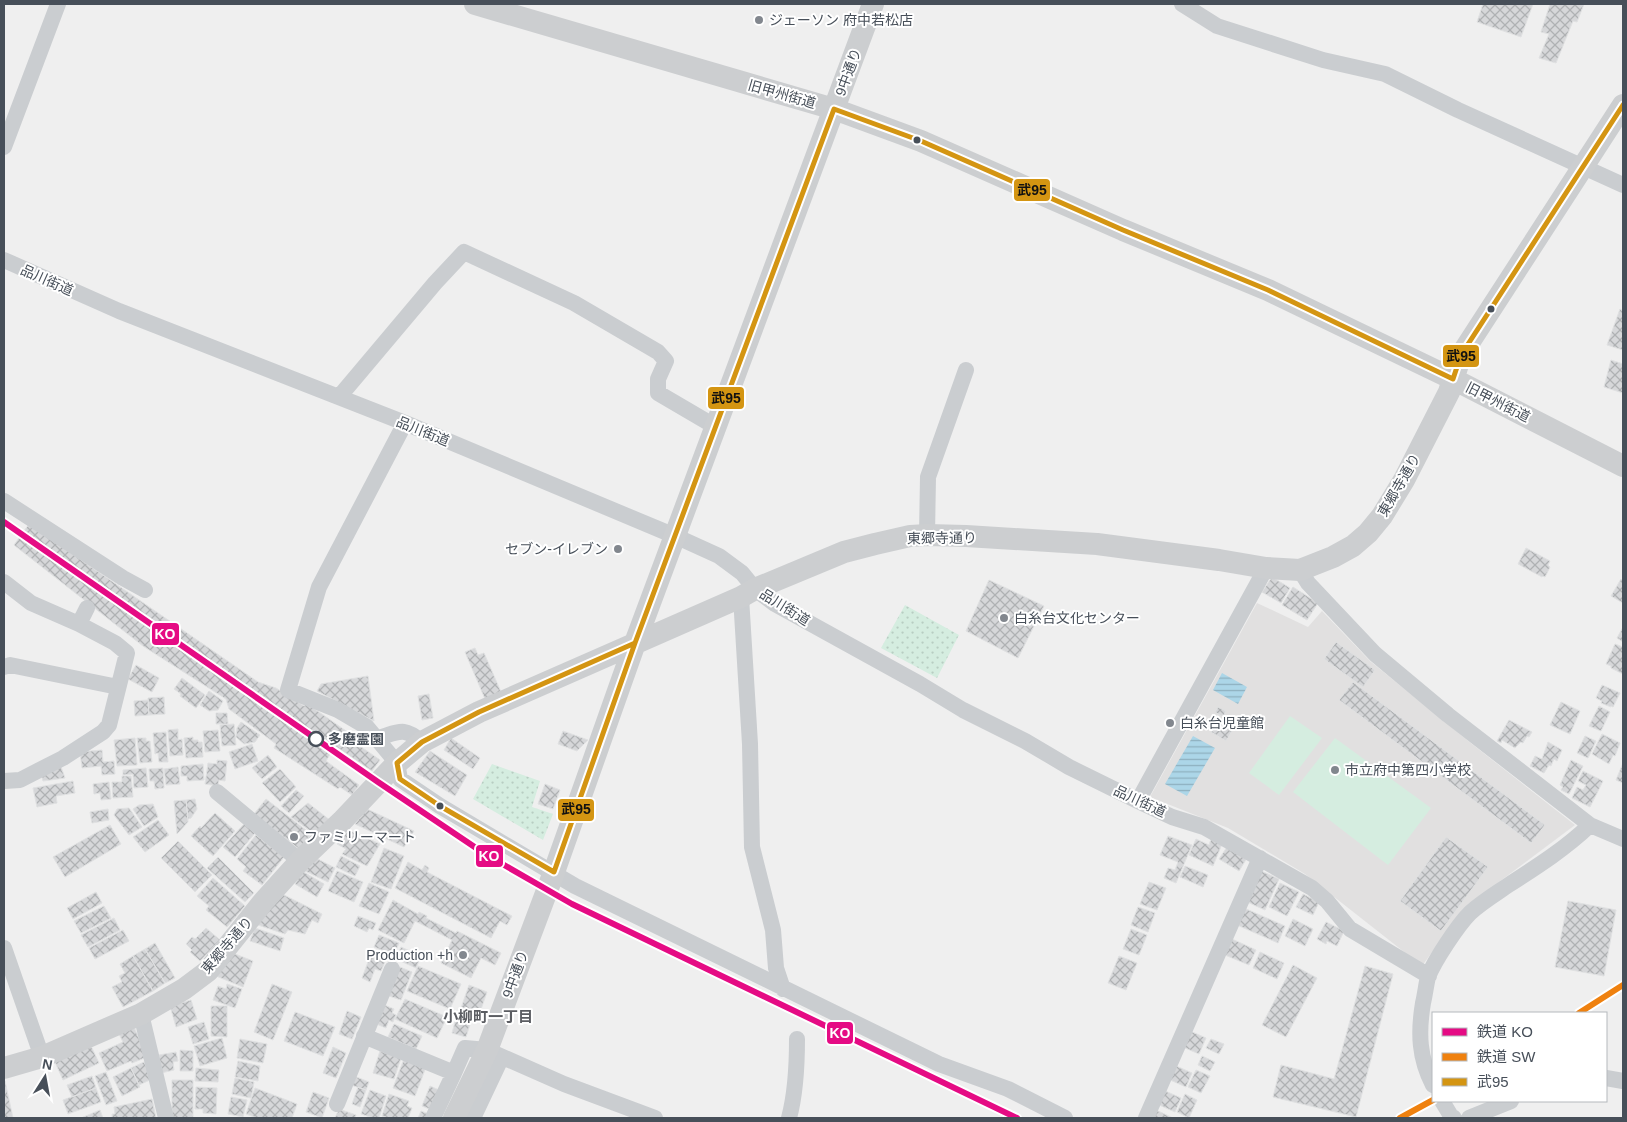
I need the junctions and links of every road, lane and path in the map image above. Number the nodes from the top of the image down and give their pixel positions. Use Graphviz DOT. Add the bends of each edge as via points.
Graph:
graph roads {
  1 [pos="58,4"];
  2 [pos="873,4"];
  3 [pos="1182,4"];
  4 [pos="486,5"];
  5 [pos="1623,105"];
  6 [pos="834,110"];
  7 [pos="4,147"];
  8 [pos="1584,166"];
  9 [pos="1623,185"];
  10 [pos="4,260"];
  11 [pos="966,370"];
  12 [pos="1453,379"];
  13 [pos="339,397"];
  14 [pos="405,423"];
  15 [pos="716,427"];
  16 [pos="1623,466"];
  17 [pos="4,501"];
  18 [pos="928,535"];
  19 [pos="675,536"];
  20 [pos="1266,568"];
  21 [pos="1300,570"];
  22 [pos="4,582"];
  23 [pos="145,590"];
  24 [pos="748,593"];
  25 [pos="87,608"];
  26 [pos="79,624"];
  27 [pos="635,643"];
  28 [pos="4,667"];
  29 [pos="118,687"];
  30 [pos="378,738"];
  31 [pos="422,742"];
  32 [pos="390,770"];
  33 [pos="4,782"];
  34 [pos="218,792"];
  35 [pos="1138,801"];
  36 [pos="1590,824"];
  37 [pos="1623,839"];
  38 [pos="1260,858"];
  39 [pos="300,861"];
  40 [pos="554,872"];
  41 [pos="4,948"];
  42 [pos="392,969"];
  43 [pos="1429,976"];
  44 [pos="783,989"];
  45 [pos="141,1014"];
  46 [pos="364,1036"];
  47 [pos="797,1039"];
  48 [pos="486,1050"];
  49 [pos="42,1057"];
  50 [pos="4,1068"];
  51 [pos="454,1073"];
  52 [pos="1607,1078"];
  53 [pos="1623,1081"];
  54 [pos="1432,1083"];
  55 [pos="1443,1102"];
  56 [pos="1509,1102"];
  57 [pos="337,1104"];
  58 [pos="166,1118"];
  59 [pos="433,1118"];
  60 [pos="454,1118"];
  61 [pos="473,1118"];
  62 [pos="655,1118"];
  63 [pos="789,1118"];
  64 [pos="1066,1118"];
  65 [pos="1146,1118"];
  66 [pos="1454,1118"];
  67 [pos="1469,1118"];
  1 -- 7 [label="street"];
  2 -- 6 [label="street, 9中通り"];
  3 -- 8 [label="street" via="1217,26 1323,60 1385,74"];
  4 -- 6 [label="street, 旧甲州街道"];
  5 -- 8 [label="street, 東郷寺通り"];
  6 -- 12 [label="street, 旧甲州街道" via="921,141 1268,290"];
  6 -- 15 [label="street, 9中通り"];
  8 -- 9 [label="street"];
  8 -- 12 [label="street, 東郷寺通り" via="1461,355"];
  10 -- 13 [label="street, 品川街道" via="120,311"];
  11 -- 18 [label="street" via="928,478"];
  12 -- 16 [label="street, 旧甲州街道"];
  12 -- 21 [label="street, 東郷寺通り" via="1393,501 1373,527 1353,546"];
  13 -- 14 [label="street, 品川街道"];
  13 -- 15 [label="street" via="464,252 574,303 658,352 666,361 658,379 658,393"];
  14 -- 19 [label="street, 品川街道"];
  14 -- 30 [label="street" via="319,587 288,690 338,710 367,727"];
  15 -- 19 [label="street, 9中通り"];
  17 -- 23 [label="street"];
  18 -- 20 [label="street, 東郷寺通り" via="1098,544"];
  18 -- 24 [label="street, 東郷寺通り" via="910,536 844,552"];
  19 -- 24 [label="street, 品川街道" via="719,556 742,573"];
  19 -- 27 [label="street, 9中通り"];
  20 -- 21 [label="street, 東郷寺通り"];
  20 -- 35 [label="street"];
  21 -- 36 [label="street" via="1308,583 1375,654 1448,715"];
  22 -- 26 [label="street" via="31,603"];
  24 -- 27 [label="street, 東郷寺通り"];
  24 -- 35 [label="street, 品川街道" via="775,604 963,710"];
  24 -- 44 [label="street" via="752,847 773,930 776,968"];
  25 -- 26 [label="street"];
  26 -- 29 [label="street" via="127,653"];
  27 -- 31 [label="street, 東郷寺通り" via="479,712"];
  27 -- 40 [label="street, 9中通り"];
  28 -- 29 [label="street" via="10,665"];
  29 -- 33 [label="street" via="111,719 103,732 20,780"];
  30 -- 31 [label="street" via="402,731 412,733"];
  30 -- 32 [label="street"];
  31 -- 32 [label="street, 東郷寺通り"];
  32 -- 39 [label="street, 東郷寺通り"];
  32 -- 40 [label="street" via="414,789"];
  34 -- 39 [label="street"];
  35 -- 38 [label="street, 品川街道" via="1204,827"];
  36 -- 37 [label="street"];
  36 -- 43 [label="street" via="1547,860 1469,914"];
  38 -- 43 [label="street, 品川街道" via="1312,888 1350,929"];
  38 -- 65 [label="street"];
  39 -- 45 [label="street, 東郷寺通り" via="208,971"];
  40 -- 44 [label="street" via="575,886"];
  40 -- 48 [label="street, 9中通り"];
  41 -- 49 [label="street"];
  42 -- 46 [label="street"];
  43 -- 54 [label="street" via="1419,1034 1424,1064"];
  44 -- 64 [label="street" via="939,1064 1008,1089"];
  45 -- 49 [label="street, 東郷寺通り"];
  45 -- 58 [label="street"];
  46 -- 51 [label="street"];
  46 -- 57 [label="street"];
  47 -- 63 [label="street" via="797,1069"];
  48 -- 51 [label="street" via="465,1048"];
  48 -- 60 [label="street, 9中通り"];
  48 -- 61 [label="street" via="498,1065"];
  48 -- 62 [label="street"];
  49 -- 50 [label="street, 東郷寺通り"];
  51 -- 59 [label="street"];
  52 -- 53 [label="street"];
  55 -- 66 [label="street"];
  56 -- 67 [label="street"];
}
